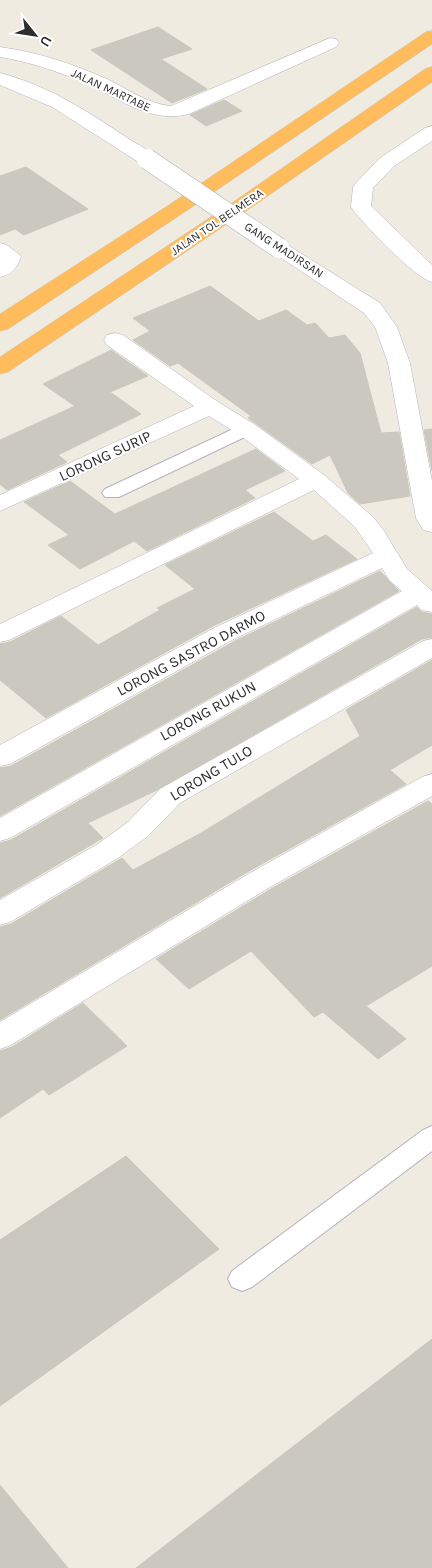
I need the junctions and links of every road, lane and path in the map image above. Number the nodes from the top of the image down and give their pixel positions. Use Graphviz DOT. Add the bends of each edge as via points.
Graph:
graph roads {
  1 [pos="432,36"];
  2 [pos="330,43"];
  3 [pos="0,52"];
  4 [pos="432,73"];
  5 [pos="0,79"];
  6 [pos="432,132"];
  7 [pos="0,249"];
  8 [pos="0,271"];
  9 [pos="432,276"];
  10 [pos="0,324"];
  11 [pos="115,340"];
  12 [pos="0,367"];
  13 [pos="210,407"];
  14 [pos="246,429"];
  15 [pos="316,480"];
  16 [pos="112,493"];
  17 [pos="0,504"];
  18 [pos="432,525"];
  19 [pos="386,557"];
  20 [pos="425,599"];
  21 [pos="0,634"];
  22 [pos="432,647"];
  23 [pos="0,757"];
  24 [pos="432,784"];
  25 [pos="0,831"];
  26 [pos="0,914"];
  27 [pos="0,1037"];
  28 [pos="432,1137"];
  29 [pos="242,1279"];
  1 -- 10 [label="highway"];
  2 -- 3 [label="street, JALAN MARTABE" via="182,110 168,113 154,110 103,84 47,62 23,54"];
  4 -- 12 [label="highway, JALAN TOL BELMERA"];
  5 -- 18 [label="street, GANG MADIRSAN, bridge" via="53,99 372,308 386,327 399,363 422,489"];
  6 -- 9 [label="street" via="387,162 363,187 361,207"];
  7 -- 8 [label="street" via="11,256 9,263"];
  11 -- 13 [label="street"];
  13 -- 14 [label="street"];
  13 -- 17 [label="street, LORONG SURIP"];
  14 -- 15 [label="street"];
  14 -- 16 [label="lane"];
  15 -- 19 [label="street" via="357,514 372,531"];
  15 -- 21 [label="street"];
  19 -- 20 [label="street" via="398,574"];
  19 -- 23 [label="street, LORONG SASTRO DARMO" via="225,633"];
  20 -- 25 [label="street, LORONG RUKUN" via="149,744"];
  22 -- 26 [label="street, LORONG TULO" via="170,796 138,829 108,851"];
  24 -- 27 [label="street" via="260,880"];
  28 -- 29 [label="lane"];
}
